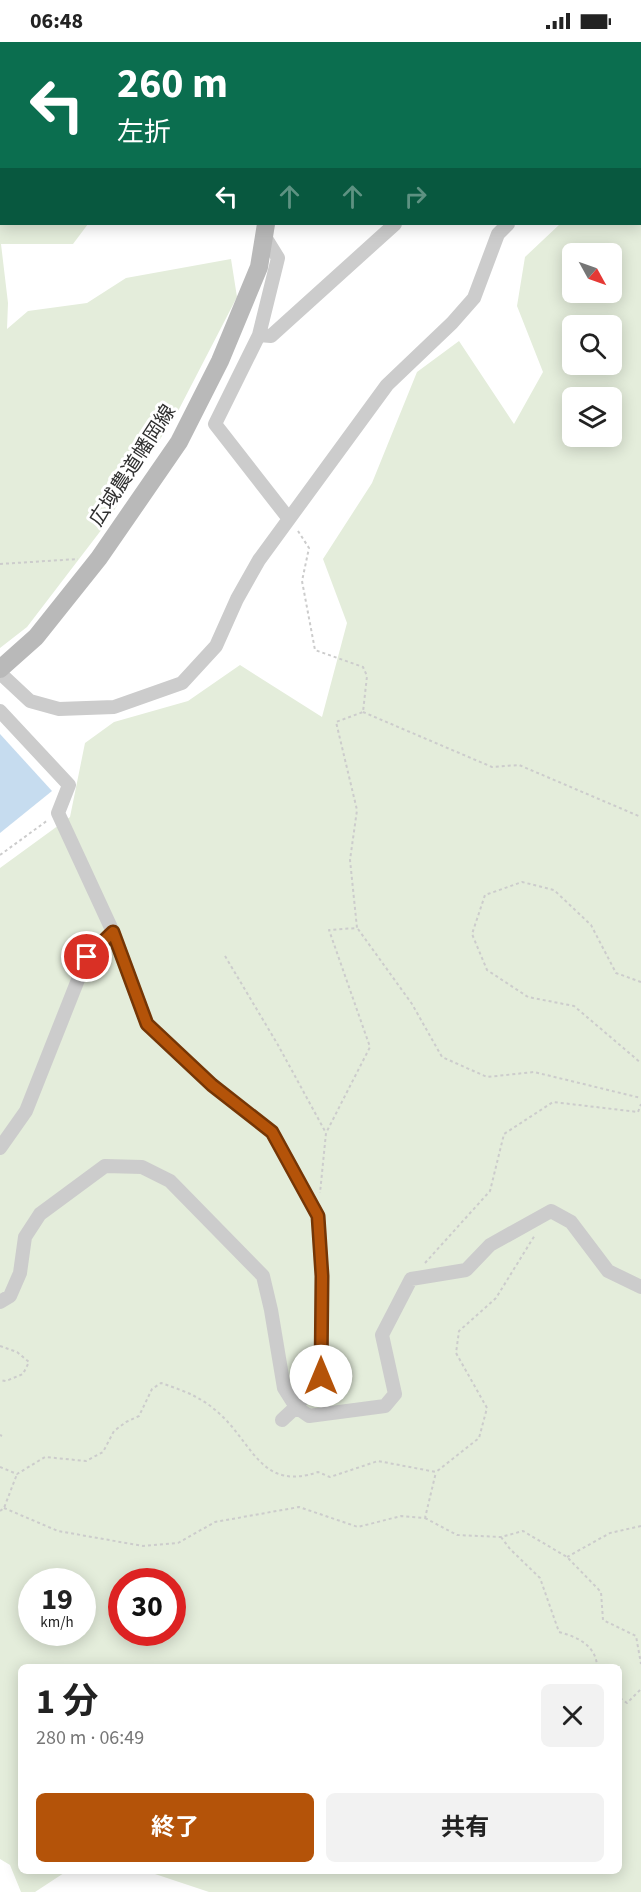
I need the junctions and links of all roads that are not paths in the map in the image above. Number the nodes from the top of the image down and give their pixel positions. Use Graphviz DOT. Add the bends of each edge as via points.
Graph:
graph roads {
  1 [pos="394,225"];
  2 [pos="498,227"];
  3 [pos="266,230"];
  4 [pos="259,335"];
  5 [pos="289,519"];
  6 [pos="0,671"];
  7 [pos="0,711"];
  8 [pos="113,932"];
  9 [pos="0,1148"];
  10 [pos="641,1287"];
  11 [pos="0,1302"];
  12 [pos="296,1407"];
  13 [pos="282,1420"];
  1 -- 4 [label="street" via="271,336"];
  2 -- 5 [label="street" via="474,298 387,385"];
  3 -- 4 [label="street" via="278,258"];
  3 -- 6 [label="street, 広域農道幡岡線" via="260,267 179,442 99,558 36,637"];
  4 -- 5 [label="street" via="215,424"];
  5 -- 6 [label="street" via="259,560 216,646 182,683 114,707 59,709 30,701"];
  7 -- 8 [label="street" via="69,785 58,813"];
  8 -- 9 [label="street" via="87,957 26,1111"];
  8 -- 12 [label="street" via="147,1024 212,1085 272,1132 318,1216 321,1376"];
  10 -- 12 [label="street" via="608,1271 571,1222 551,1211 490,1245 466,1270 411,1279 382,1335 395,1394 385,1406 309,1416"];
  11 -- 12 [label="street" via="10,1296 20,1273 25,1237 40,1214 105,1166 142,1167 170,1181 263,1276 284,1388"];
  12 -- 13 [label="street"];
}
